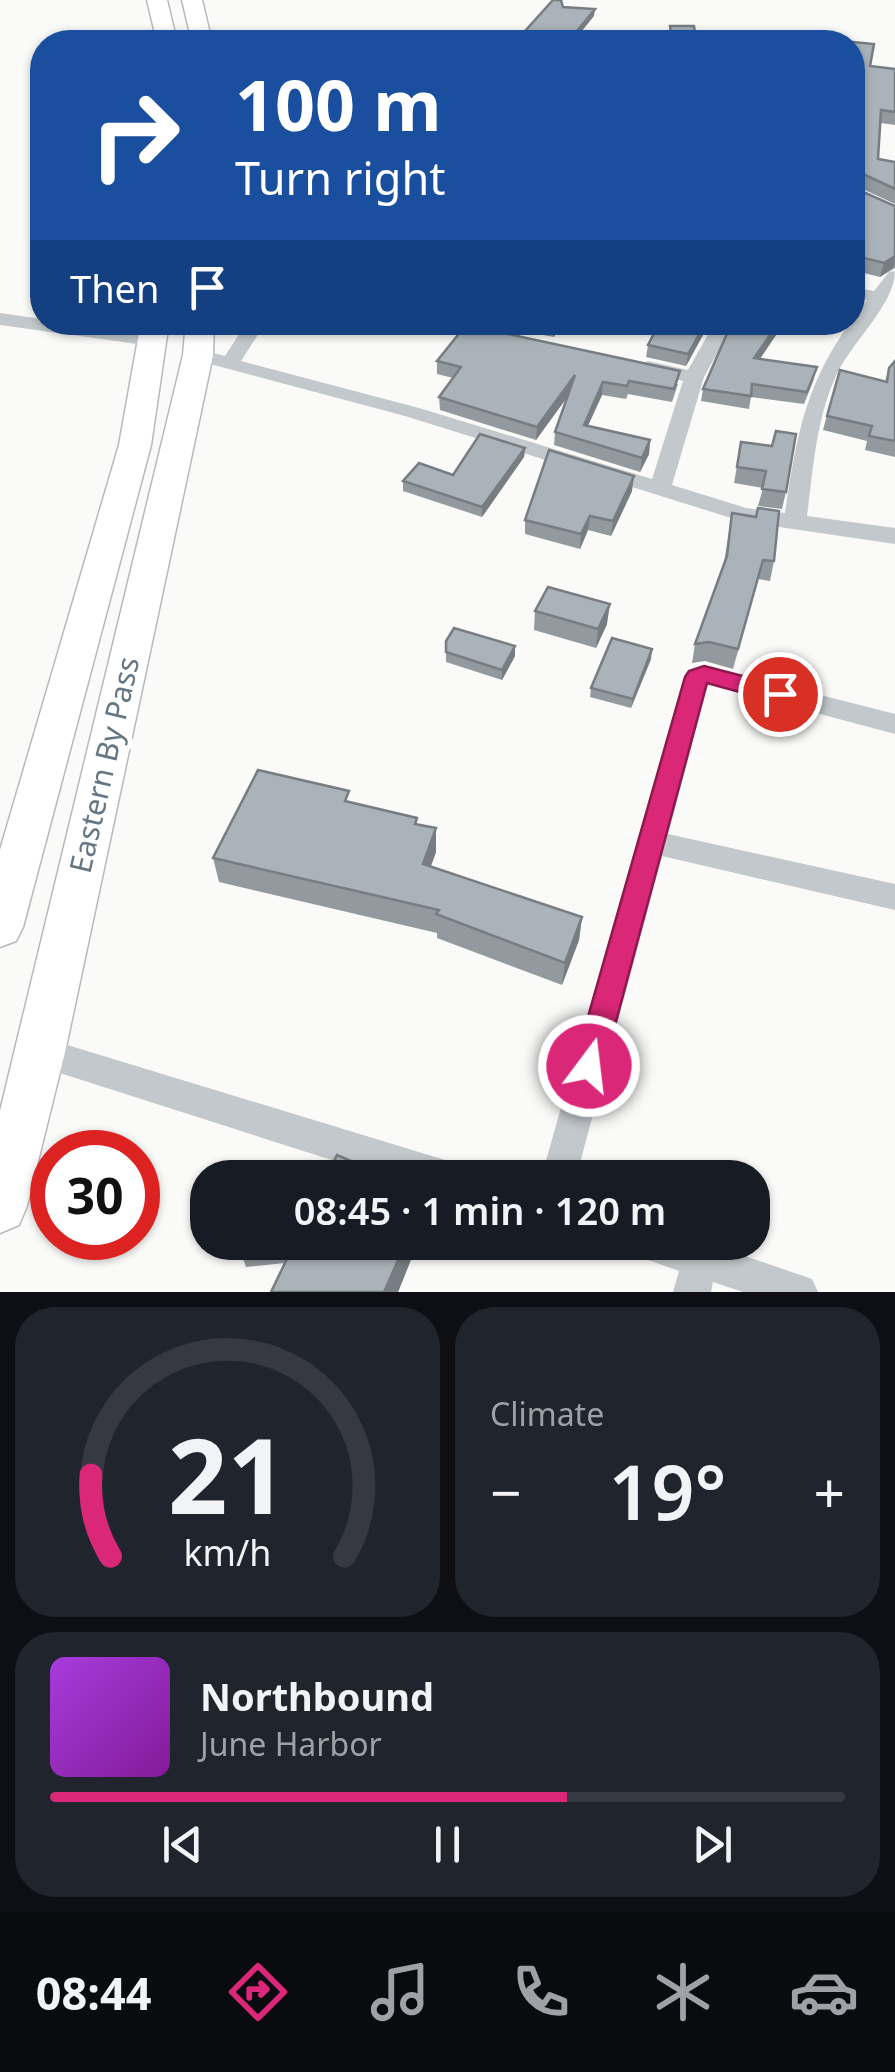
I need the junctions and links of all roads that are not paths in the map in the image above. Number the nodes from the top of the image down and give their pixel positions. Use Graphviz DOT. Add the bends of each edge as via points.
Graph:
graph roads {
  1 [pos="157,0"];
  2 [pos="192,0"];
  3 [pos="164,30"];
  4 [pos="199,30"];
  5 [pos="895,276"];
  6 [pos="865,294"];
  7 [pos="879,297"];
  8 [pos="865,316"];
  9 [pos="0,318"];
  10 [pos="30,321"];
  11 [pos="153,335"];
  12 [pos="232,335"];
  13 [pos="509,335"];
  14 [pos="718,335"];
  15 [pos="851,335"];
  16 [pos="524,341"];
  17 [pos="209,347"];
  18 [pos="618,361"];
  19 [pos="694,377"];
  20 [pos="660,490"];
  21 [pos="795,524"];
  22 [pos="895,536"];
  23 [pos="895,724"];
  24 [pos="651,842"];
  25 [pos="895,897"];
  26 [pos="0,927"];
  27 [pos="41,1052"];
  28 [pos="386,1160"];
  29 [pos="563,1160"];
  30 [pos="0,1206"];
  31 [pos="673,1260"];
  32 [pos="696,1276"];
  33 [pos="799,1292"];
  1 -- 3 [label="main road"];
  2 -- 4 [label="main road"];
  5 -- 7 [label="street"];
  6 -- 7 [label="street"];
  7 -- 8 [label="street"];
  9 -- 10 [label="street"];
  11 -- 26 [label="main road, Eastern By Pass" via="135,444"];
  12 -- 17 [label="street"];
  13 -- 16 [label="street"];
  14 -- 19 [label="street"];
  15 -- 21 [label="street" via="813,412"];
  17 -- 20 [label="street"];
  17 -- 27 [label="main road, Eastern By Pass"];
  18 -- 19 [label="street"];
  19 -- 20 [label="street"];
  20 -- 21 [label="street"];
  21 -- 22 [label="street"];
  23 -- 24 [label="street" via="701,674"];
  24 -- 25 [label="street"];
  24 -- 29 [label="street"];
  27 -- 28 [label="street"];
  27 -- 30 [label="main road, Eastern By Pass"];
  31 -- 32 [label="street"];
  32 -- 33 [label="street"];
}
